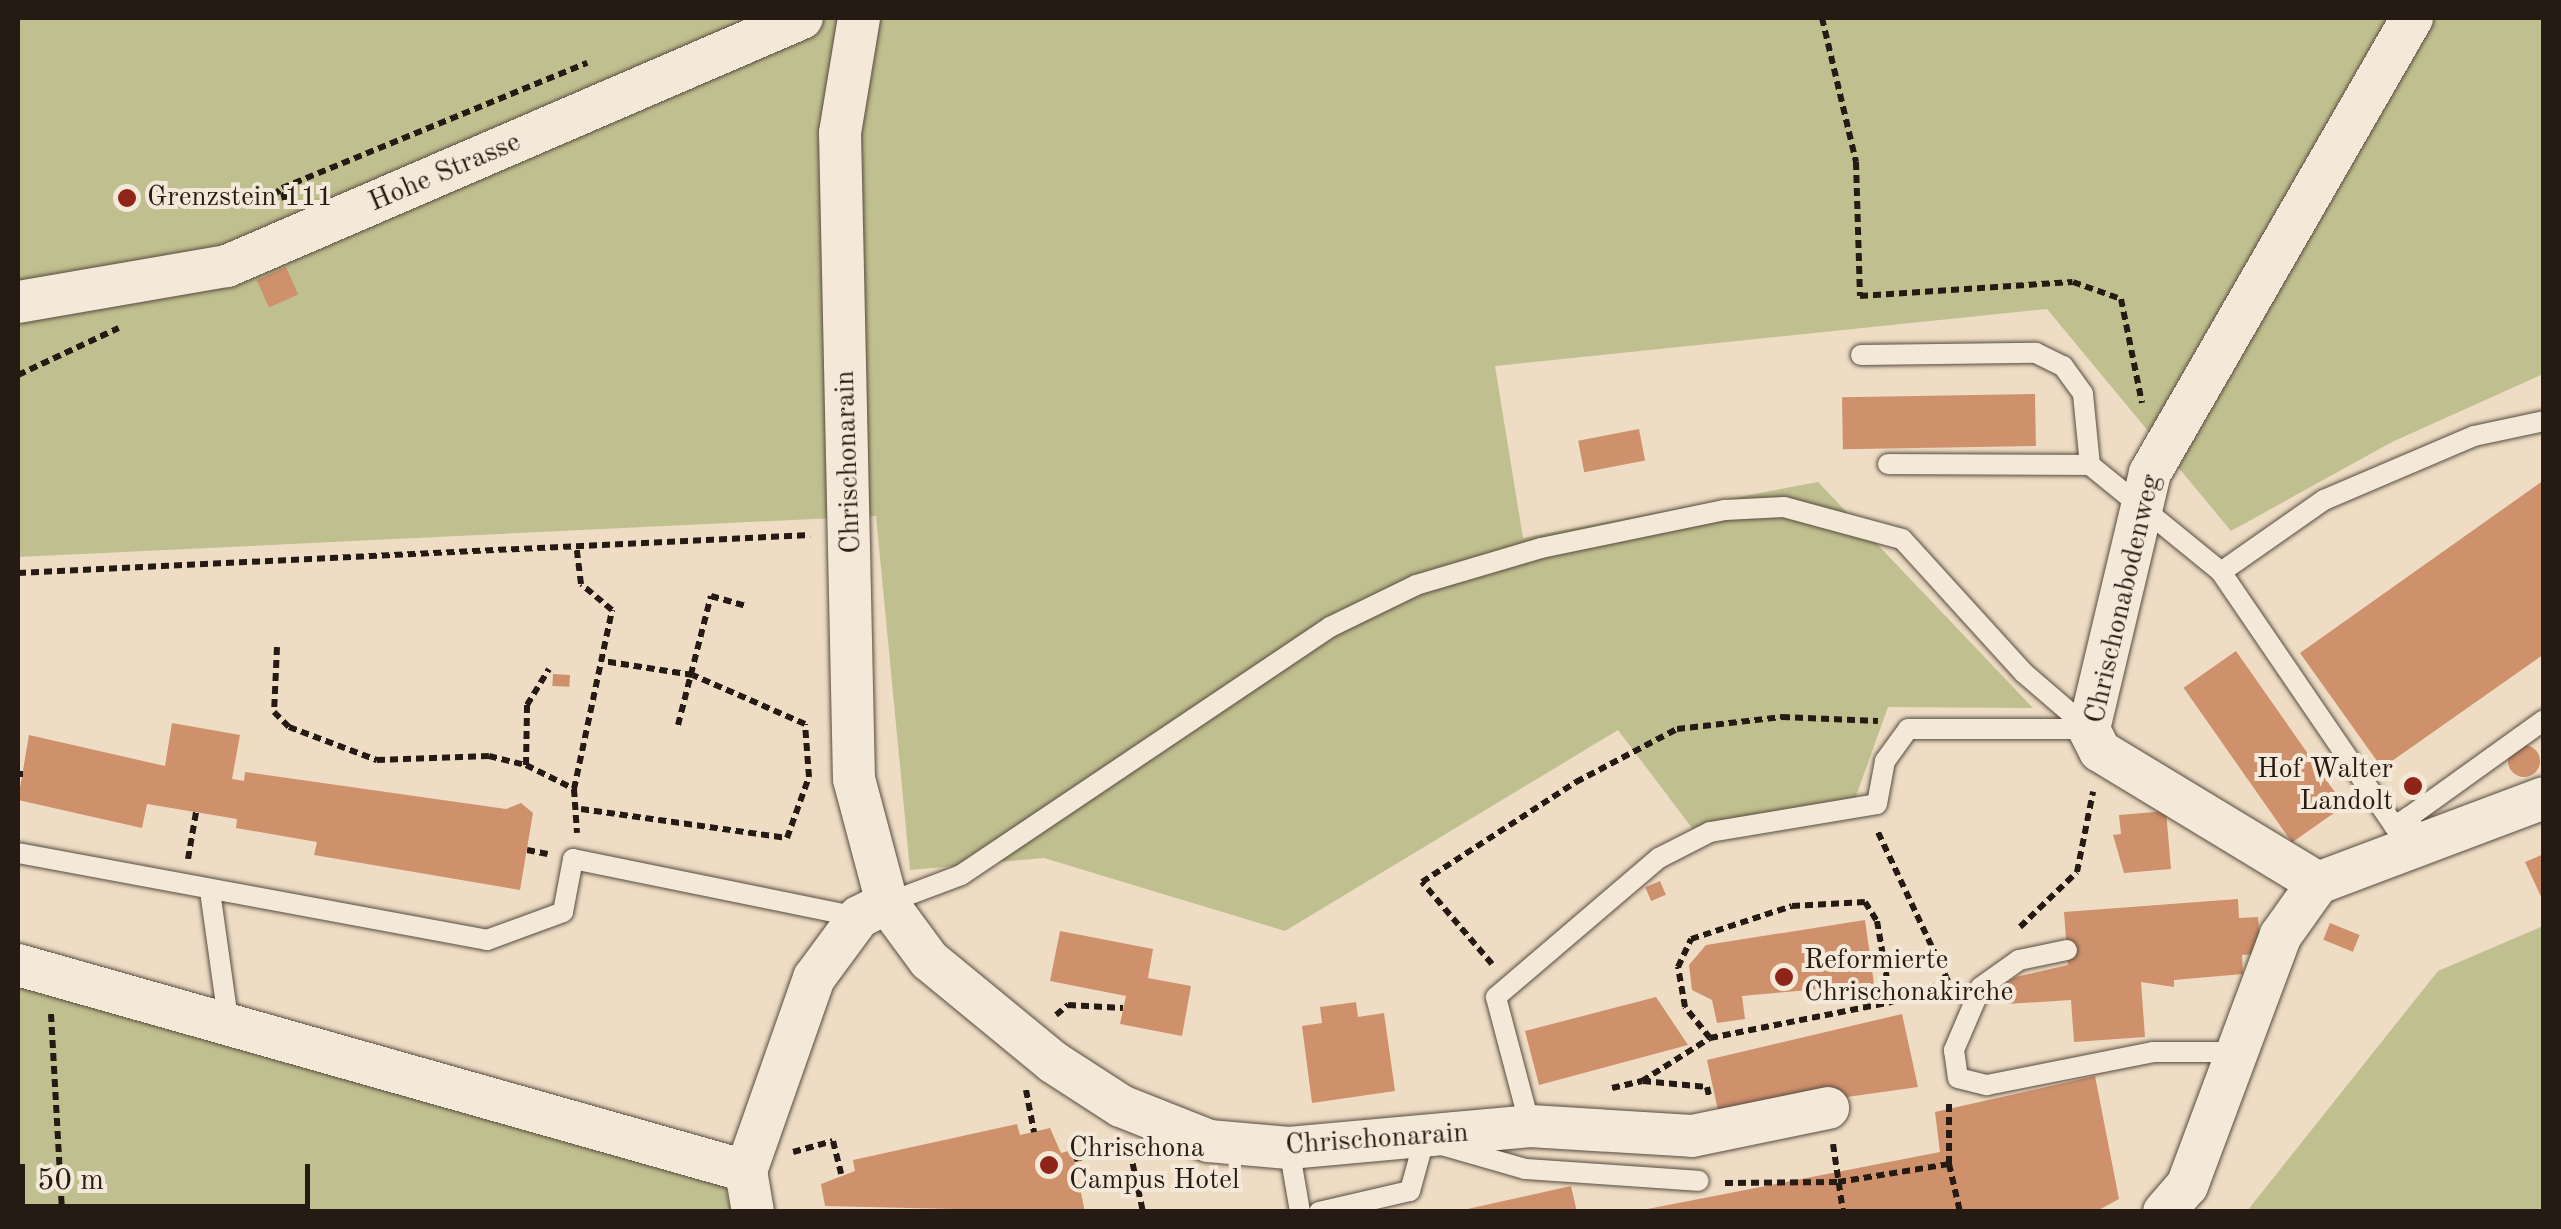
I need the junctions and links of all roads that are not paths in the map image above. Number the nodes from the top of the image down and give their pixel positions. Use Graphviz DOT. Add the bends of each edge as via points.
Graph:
graph roads {
  1 [pos="802,18"];
  2 [pos="860,18"];
  3 [pos="2412,18"];
  4 [pos="18,302"];
  5 [pos="1861,355"];
  6 [pos="2544,421"];
  7 [pos="1888,464"];
  8 [pos="2090,465"];
  9 [pos="2146,489"];
  10 [pos="2222,572"];
  11 [pos="2544,720"];
  12 [pos="2095,740"];
  13 [pos="2544,798"];
  14 [pos="2414,829"];
  15 [pos="18,853"];
  16 [pos="2318,883"];
  17 [pos="210,891"];
  18 [pos="873,910"];
  19 [pos="2067,950"];
  20 [pos="28,968"];
  21 [pos="230,1026"];
  22 [pos="2236,1052"];
  23 [pos="1828,1108"];
  24 [pos="1530,1126"];
  25 [pos="1424,1140"];
  26 [pos="1289,1148"];
  27 [pos="1700,1181"];
  28 [pos="749,1191"];
  29 [pos="1300,1212"];
  30 [pos="1319,1212"];
  31 [pos="2164,1212"];
  1 -- 4 [label="street, Hohe Strasse" via="228,266"];
  2 -- 18 [label="street, Chrischonarain" via="840,133 854,779"];
  3 -- 9 [label="street, Chrischonabodenweg"];
  5 -- 8 [label="lane" via="2036,353 2063,366 2083,394"];
  6 -- 10 [label="lane" via="2474,436 2324,500"];
  7 -- 8 [label="lane"];
  8 -- 9 [label="lane"];
  9 -- 10 [label="lane"];
  9 -- 12 [label="street, Chrischonabodenweg"];
  10 -- 14 [label="lane" via="2394,826"];
  11 -- 14 [label="lane"];
  12 -- 16 [label="street, Chrischonabodenweg"];
  12 -- 18 [label="lane" via="2024,674 1902,539 1784,508 1725,510 1541,548 1416,585 1315,637 960,875"];
  12 -- 24 [label="lane" via="1920,727 1885,761 1876,804 1695,839 1658,858 1496,997"];
  13 -- 14 [label="street"];
  14 -- 16 [label="street"];
  15 -- 17 [label="lane"];
  16 -- 22 [label="street" via="2282,935"];
  17 -- 18 [label="lane" via="487,940 563,912 563,857"];
  17 -- 21 [label="lane"];
  18 -- 26 [label="street, Chrischonarain" via="1042,1053 1121,1106 1194,1135"];
  18 -- 28 [label="street" via="814,978"];
  19 -- 22 [label="lane" via="1996,971 1966,1006 1958,1078 1986,1085 2153,1052"];
  20 -- 21 [label="street"];
  21 -- 28 [label="street"];
  22 -- 31 [label="street" via="2187,1186"];
  23 -- 24 [label="street, Chrischonarain" via="1692,1136"];
  24 -- 25 [label="street, Chrischonarain"];
  25 -- 26 [label="street, Chrischonarain"];
  25 -- 27 [label="lane" via="1525,1169"];
  25 -- 30 [label="lane" via="1410,1191"];
  26 -- 29 [label="lane"];
}
